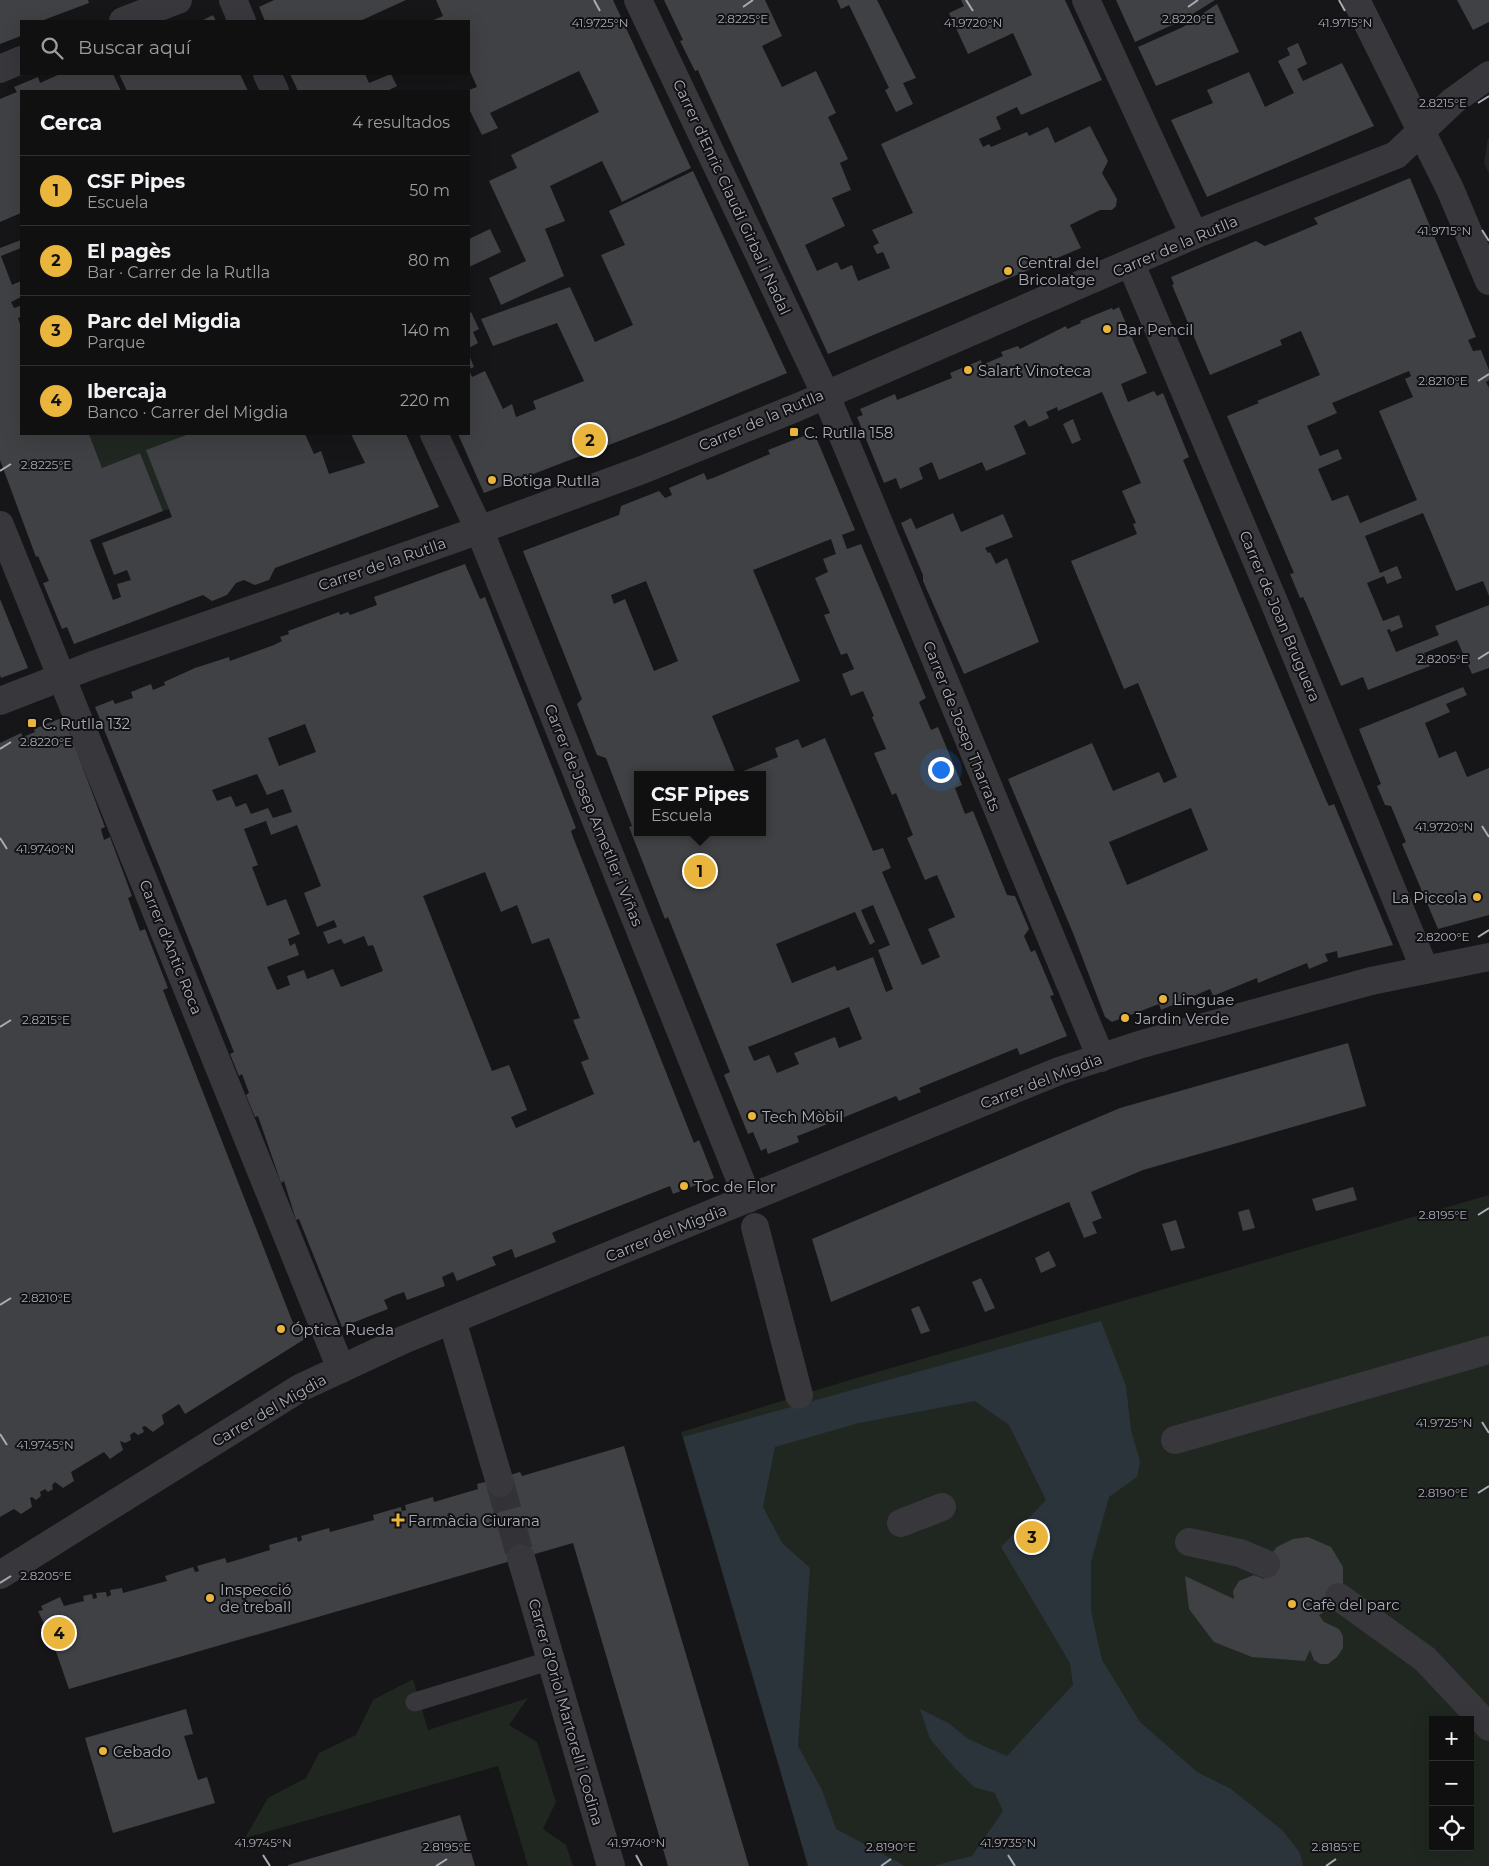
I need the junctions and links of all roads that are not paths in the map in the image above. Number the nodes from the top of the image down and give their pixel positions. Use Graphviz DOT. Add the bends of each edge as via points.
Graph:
graph roads {
  1 [pos="178,0"];
  2 [pos="232,0"];
  3 [pos="638,0"];
  4 [pos="1086,0"];
  5 [pos="1356,0"];
  6 [pos="126,20"];
  7 [pos="242,20"];
  8 [pos="20,60"];
  9 [pos="0,69"];
  10 [pos="267,75"];
  11 [pos="1489,75"];
  12 [pos="275,90"];
  13 [pos="1422,131"];
  14 [pos="1194,235"];
  15 [pos="1131,264"];
  16 [pos="1489,281"];
  17 [pos="825,393"];
  18 [pos="434,435"];
  19 [pos="0,525"];
  20 [pos="479,530"];
  21 [pos="62,678"];
  22 [pos="0,701"];
  23 [pos="1489,957"];
  24 [pos="1425,970"];
  25 [pos="1101,1058"];
  26 [pos="748,1199"];
  27 [pos="755,1227"];
  28 [pos="452,1320"];
  29 [pos="1489,1350"];
  30 [pos="341,1369"];
  31 [pos="799,1395"];
  32 [pos="1175,1440"];
  33 [pos="500,1483"];
  34 [pos="942,1507"];
  35 [pos="901,1523"];
  36 [pos="1189,1542"];
  37 [pos="521,1558"];
  38 [pos="1266,1564"];
  39 [pos="0,1575"];
  40 [pos="1339,1597"];
  41 [pos="552,1660"];
  42 [pos="415,1702"];
  43 [pos="1489,1727"];
  44 [pos="610,1866"];
  1 -- 6 [label="street"];
  2 -- 7 [label="street"];
  3 -- 17 [label="street, Carrer d'Enric Claudi Girbal i Nadal"];
  4 -- 14 [label="street"];
  5 -- 13 [label="street"];
  8 -- 9 [label="street"];
  10 -- 12 [label="street"];
  11 -- 13 [label="street, Carrer de la Rutlla" via="1453,101"];
  13 -- 14 [label="street, Carrer de la Rutlla" via="1396,155"];
  13 -- 16 [label="street"];
  14 -- 15 [label="street, Carrer de la Rutlla"];
  15 -- 17 [label="street, Carrer de la Rutlla"];
  15 -- 24 [label="street, Carrer de Joan Bruguera"];
  17 -- 20 [label="street, Carrer de la Rutlla" via="642,470"];
  17 -- 25 [label="street, Carrer de Josep Tharrats"];
  18 -- 20 [label="street, Carrer de Josep Ametller i Viñas"];
  19 -- 21 [label="street, Carrer d'Antic Roca"];
  20 -- 21 [label="street, Carrer de la Rutlla"];
  20 -- 26 [label="street, Carrer de Josep Ametller i Viñas"];
  21 -- 22 [label="street, Carrer de la Rutlla"];
  21 -- 30 [label="street, Carrer d'Antic Roca"];
  23 -- 24 [label="street, Carrer del Migdia"];
  24 -- 25 [label="street, Carrer del Migdia" via="1371,981"];
  25 -- 26 [label="street, Carrer del Migdia" via="1059,1071"];
  26 -- 28 [label="street, Carrer del Migdia"];
  27 -- 31 [label="street"];
  28 -- 30 [label="street, Carrer del Migdia"];
  28 -- 33 [label="street"];
  29 -- 32 [label="street"];
  30 -- 39 [label="street, Carrer del Migdia" via="300,1388"];
  34 -- 35 [label="street"];
  36 -- 38 [label="street"];
  37 -- 41 [label="street, Carrer d'Oriol Martorell i Codina"];
  40 -- 43 [label="street" via="1425,1659"];
  41 -- 42 [label="lane"];
  41 -- 44 [label="street, Carrer d'Oriol Martorell i Codina"];
}
